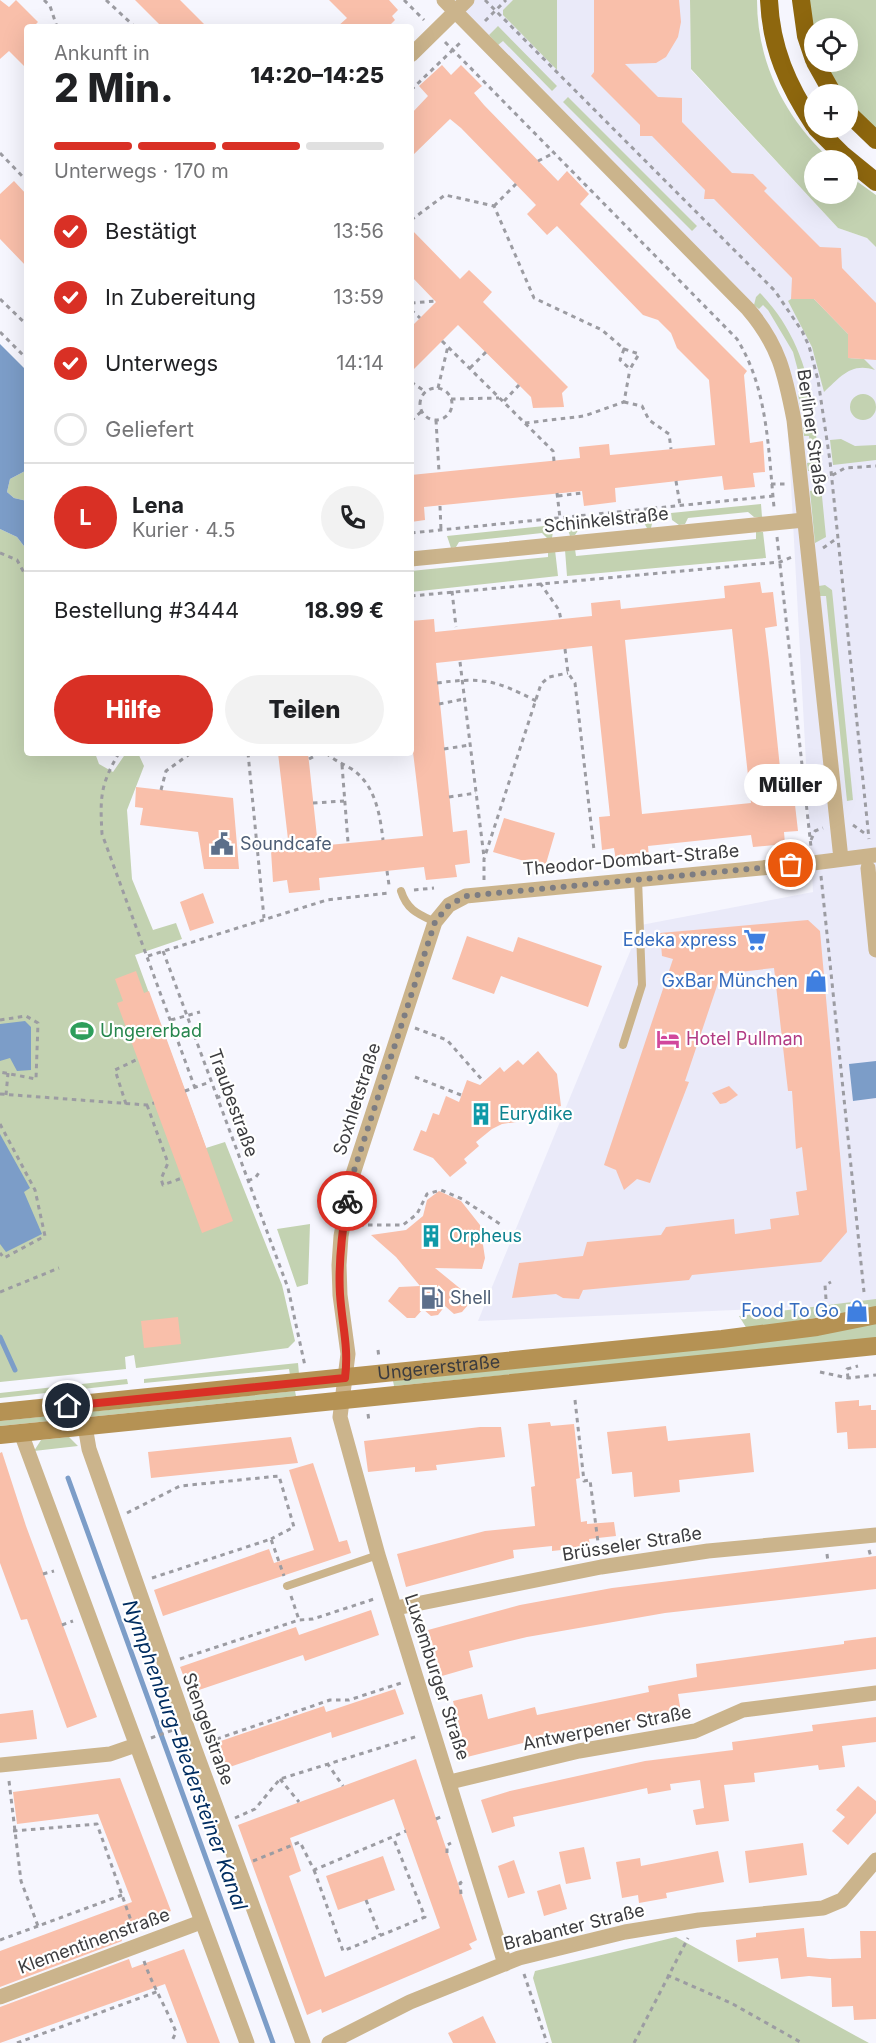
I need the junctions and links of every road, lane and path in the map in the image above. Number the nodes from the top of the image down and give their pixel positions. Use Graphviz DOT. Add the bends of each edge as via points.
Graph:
graph roads {
  1 [pos="44,0"];
  2 [pos="106,0"];
  3 [pos="404,0"];
  4 [pos="444,0"];
  5 [pos="467,0"];
  6 [pos="506,0"];
  7 [pos="769,0"];
  8 [pos="801,0"];
  9 [pos="456,11"];
  10 [pos="804,22"];
  11 [pos="56,24"];
  12 [pos="132,24"];
  13 [pos="475,31"];
  14 [pos="435,32"];
  15 [pos="452,49"];
  16 [pos="414,52"];
  17 [pos="414,87"];
  18 [pos="804,107"];
  19 [pos="858,123"];
  20 [pos="827,138"];
  21 [pos="876,140"];
  22 [pos="0,153"];
  23 [pos="554,153"];
  24 [pos="538,160"];
  25 [pos="24,178"];
  26 [pos="876,182"];
  27 [pos="516,184"];
  28 [pos="494,206"];
  29 [pos="414,218"];
  30 [pos="0,299"];
  31 [pos="436,302"];
  32 [pos="414,303"];
  33 [pos="414,312"];
  34 [pos="420,318"];
  35 [pos="24,322"];
  36 [pos="0,332"];
  37 [pos="442,341"];
  38 [pos="448,346"];
  39 [pos="624,349"];
  40 [pos="486,352"];
  41 [pos="24,356"];
  42 [pos="470,368"];
  43 [pos="630,369"];
  44 [pos="414,384"];
  45 [pos="519,385"];
  46 [pos="438,388"];
  47 [pos="426,392"];
  48 [pos="499,398"];
  49 [pos="451,399"];
  50 [pos="504,402"];
  51 [pos="624,402"];
  52 [pos="422,411"];
  53 [pos="414,418"];
  54 [pos="436,420"];
  55 [pos="525,423"];
  56 [pos="671,449"];
  57 [pos="554,460"];
  58 [pos="876,466"];
  59 [pos="438,472"];
  60 [pos="676,481"];
  61 [pos="800,483"];
  62 [pos="771,484"];
  63 [pos="582,493"];
  64 [pos="773,496"];
  65 [pos="681,505"];
  66 [pos="440,506"];
  67 [pos="560,518"];
  68 [pos="804,520"];
  69 [pos="776,523"];
  70 [pos="441,530"];
  71 [pos="414,533"];
  72 [pos="836,539"];
  73 [pos="0,553"];
  74 [pos="414,559"];
  75 [pos="780,562"];
  76 [pos="24,573"];
  77 [pos="540,583"];
  78 [pos="452,591"];
  79 [pos="414,596"];
  80 [pos="561,620"];
  81 [pos="456,627"];
  82 [pos="565,649"];
  83 [pos="460,662"];
  84 [pos="568,673"];
  85 [pos="462,679"];
  86 [pos="437,682"];
  87 [pos="465,699"];
  88 [pos="536,701"];
  89 [pos="439,704"];
  90 [pos="470,745"];
  91 [pos="444,749"];
  92 [pos="117,756"];
  93 [pos="187,756"];
  94 [pos="248,756"];
  95 [pos="314,756"];
  96 [pos="330,756"];
  97 [pos="309,759"];
  98 [pos="342,765"];
  99 [pos="162,790"];
  100 [pos="476,793"];
  101 [pos="449,797"];
  102 [pos="345,801"];
  103 [pos="313,803"];
  104 [pos="868,836"];
  105 [pos="383,840"];
  106 [pos="348,842"];
  107 [pos="594,850"];
  108 [pos="876,855"];
  109 [pos="484,859"];
  110 [pos="841,859"];
  111 [pos="817,863"];
  112 [pos="868,868"];
  113 [pos="387,871"];
  114 [pos="638,878"];
  115 [pos="388,879"];
  116 [pos="484,882"];
  117 [pos="434,888"];
  118 [pos="401,891"];
  119 [pos="264,919"];
  120 [pos="435,922"];
  121 [pos="876,950"];
  122 [pos="163,951"];
  123 [pos="148,956"];
  124 [pos="200,1012"];
  125 [pos="187,1016"];
  126 [pos="0,1020"];
  127 [pos="171,1020"];
  128 [pos="402,1024"];
  129 [pos="623,1045"];
  130 [pos="138,1059"];
  131 [pos="0,1072"];
  132 [pos="8,1073"];
  133 [pos="415,1077"];
  134 [pos="210,1082"];
  135 [pos="484,1082"];
  136 [pos="195,1088"];
  137 [pos="186,1091"];
  138 [pos="230,1093"];
  139 [pos="0,1094"];
  140 [pos="6,1095"];
  141 [pos="461,1095"];
  142 [pos="216,1098"];
  143 [pos="154,1103"];
  144 [pos="126,1104"];
  145 [pos="147,1105"];
  146 [pos="0,1124"];
  147 [pos="260,1171"];
  148 [pos="182,1178"];
  149 [pos="248,1181"];
  150 [pos="500,1224"];
  151 [pos="372,1226"];
  152 [pos="0,1252"];
  153 [pos="59,1268"];
  154 [pos="830,1285"];
  155 [pos="0,1292"];
  156 [pos="864,1292"];
  157 [pos="826,1299"];
  158 [pos="876,1315"];
  159 [pos="876,1346"];
  160 [pos="305,1359"];
  161 [pos="858,1369"];
  162 [pos="820,1372"];
  163 [pos="876,1375"];
  164 [pos="345,1378"];
  165 [pos="848,1378"];
  166 [pos="341,1400"];
  167 [pos="575,1400"];
  168 [pos="0,1412"];
  169 [pos="85,1426"];
  170 [pos="21,1433"];
  171 [pos="0,1435"];
  172 [pos="114,1520"];
  173 [pos="876,1535"];
  174 [pos="271,1539"];
  175 [pos="378,1555"];
  176 [pos="601,1567"];
  177 [pos="54,1571"];
  178 [pos="43,1574"];
  179 [pos="136,1584"];
  180 [pos="287,1586"];
  181 [pos="393,1601"];
  182 [pos="299,1620"];
  183 [pos="73,1621"];
  184 [pos="63,1625"];
  185 [pos="164,1664"];
  186 [pos="417,1678"];
  187 [pos="876,1693"];
  188 [pos="174,1730"];
  189 [pos="434,1731"];
  190 [pos="143,1741"];
  191 [pos="194,1747"];
  192 [pos="327,1763"];
  193 [pos="3,1764"];
  194 [pos="280,1779"];
  195 [pos="450,1782"];
  196 [pos="344,1786"];
  197 [pos="299,1802"];
  198 [pos="223,1824"];
  199 [pos="14,1831"];
  200 [pos="406,1831"];
  201 [pos="393,1837"];
  202 [pos="238,1868"];
  203 [pos="873,1869"];
  204 [pos="314,1870"];
  205 [pos="122,1895"];
  206 [pos="366,1900"];
  207 [pos="699,1920"];
  208 [pos="201,1922"];
  209 [pos="38,1926"];
  210 [pos="380,1935"];
  211 [pos="0,1940"];
  212 [pos="140,1945"];
  213 [pos="512,1961"];
  214 [pos="667,1975"];
  215 [pos="159,1991"];
  216 [pos="0,1997"];
  217 [pos="17,2043"];
  218 [pos="171,2043"];
  219 [pos="247,2043"];
  220 [pos="303,2043"];
  221 [pos="329,2043"];
  222 [pos="547,2043"];
  223 [pos="634,2043"];
  224 [pos="802,2043"];
  1 -- 11 [label="path"];
  2 -- 12 [label="path"];
  3 -- 14 [label="path"];
  4 -- 9 [label="street, Berliner Straße"];
  5 -- 9 [label="street"];
  6 -- 13 [label="path"];
  7 -- 18 [label="highway" via="780,66"];
  8 -- 10 [label="highway"];
  9 -- 13 [label="street, Berliner Straße"];
  9 -- 14 [label="street"];
  13 -- 61 [label="street, Berliner Straße" via="760,323 772,340 786,378"];
  14 -- 15 [label="path"];
  14 -- 16 [label="street"];
  15 -- 17 [label="path"];
  15 -- 23 [label="path"];
  19 -- 21 [label="highway"];
  20 -- 26 [label="highway"];
  22 -- 25 [label="path"];
  23 -- 24 [label="path"];
  23 -- 62 [label="path" via="737,339 762,395"];
  27 -- 28 [label="path"];
  28 -- 29 [label="path" via="445,195"];
  28 -- 39 [label="path" via="534,298 602,330"];
  30 -- 35 [label="path"];
  31 -- 32 [label="path"];
  33 -- 34 [label="path"];
  36 -- 41 [label="path"];
  37 -- 38 [label="path"];
  38 -- 42 [label="path"];
  38 -- 46 [label="path"];
  39 -- 43 [label="path" via="620,360"];
  39 -- 43 [label="path" via="639,354"];
  40 -- 42 [label="path"];
  42 -- 48 [label="path"];
  43 -- 51 [label="path"];
  44 -- 47 [label="path"];
  45 -- 50 [label="path"];
  46 -- 47 [label="path"];
  46 -- 49 [label="path"];
  47 -- 52 [label="path" via="421,400"];
  48 -- 49 [label="path"];
  48 -- 50 [label="path"];
  49 -- 54 [label="path" via="449,414"];
  50 -- 55 [label="path"];
  51 -- 55 [label="path" via="584,416"];
  51 -- 56 [label="path" via="642,406 649,420 669,434"];
  52 -- 53 [label="path"];
  52 -- 54 [label="path"];
  54 -- 59 [label="path"];
  55 -- 57 [label="path" via="553,451"];
  58 -- 61 [label="path" via="845,468 831,476"];
  60 -- 65 [label="path"];
  61 -- 62 [label="path"];
  61 -- 68 [label="street, Berliner Straße"];
  62 -- 64 [label="path"];
  63 -- 67 [label="path" via="557,495"];
  64 -- 65 [label="path"];
  64 -- 69 [label="path"];
  65 -- 67 [label="path"];
  66 -- 70 [label="path"];
  67 -- 70 [label="path"];
  68 -- 69 [label="street, Schinkelstraße"];
  68 -- 110 [label="street, Berliner Straße"];
  69 -- 74 [label="street, Schinkelstraße"];
  69 -- 75 [label="path"];
  70 -- 71 [label="path"];
  72 -- 104 [label="path"];
  73 -- 76 [label="path" via="17,560"];
  75 -- 77 [label="path"];
  75 -- 111 [label="path"];
  77 -- 78 [label="path"];
  77 -- 80 [label="path" via="560,610"];
  78 -- 79 [label="path"];
  78 -- 81 [label="path"];
  82 -- 84 [label="path"];
  83 -- 85 [label="path"];
  84 -- 88 [label="path" via="549,677 541,684"];
  84 -- 107 [label="path" via="575,683"];
  85 -- 86 [label="path"];
  85 -- 87 [label="path"];
  85 -- 88 [label="path" via="482,679 506,686"];
  87 -- 89 [label="path"];
  87 -- 90 [label="path"];
  88 -- 109 [label="path"];
  90 -- 91 [label="path"];
  90 -- 100 [label="path"];
  92 -- 123 [label="path" via="104,777 100,804 102,834"];
  93 -- 99 [label="path" via="166,771"];
  94 -- 119 [label="path"];
  95 -- 97 [label="path"];
  96 -- 98 [label="path"];
  98 -- 102 [label="path"];
  98 -- 105 [label="path" via="351,768 374,796"];
  100 -- 101 [label="path"];
  100 -- 109 [label="path"];
  102 -- 103 [label="path"];
  102 -- 106 [label="path"];
  108 -- 110 [label="street, Theodor-Dombart-Straße"];
  109 -- 116 [label="path"];
  110 -- 111 [label="street, Theodor-Dombart-Straße"];
  111 -- 114 [label="street, Theodor-Dombart-Straße"];
  111 -- 156 [label="path"];
  112 -- 121 [label="street"];
  113 -- 115 [label="path"];
  114 -- 120 [label="street, Theodor-Dombart-Straße" via="466,896 449,905"];
  114 -- 129 [label="lane" via="642,985"];
  117 -- 118 [label="path"];
  118 -- 119 [label="path" via="327,900"];
  118 -- 120 [label="lane" via="413,911"];
  119 -- 122 [label="path"];
  120 -- 128 [label="street, Soxhletstraße"];
  122 -- 123 [label="path"];
  122 -- 125 [label="path, Traubestraße"];
  123 -- 127 [label="path"];
  124 -- 125 [label="path"];
  125 -- 127 [label="path"];
  125 -- 134 [label="path, Traubestraße"];
  126 -- 132 [label="path" via="26,1016 38,1023 36,1079"];
  127 -- 136 [label="path"];
  128 -- 135 [label="path" via="447,1040"];
  128 -- 164 [label="street, Soxhletstraße" via="352,1177 341,1236 340,1295 348,1353"];
  130 -- 144 [label="path" via="115,1070"];
  131 -- 132 [label="path"];
  132 -- 140 [label="path"];
  133 -- 141 [label="path"];
  134 -- 136 [label="path"];
  134 -- 142 [label="path, Traubestraße"];
  136 -- 137 [label="path"];
  138 -- 142 [label="path"];
  139 -- 140 [label="path"];
  140 -- 144 [label="path"];
  142 -- 149 [label="path, Traubestraße"];
  143 -- 145 [label="path"];
  144 -- 145 [label="path"];
  145 -- 148 [label="path" via="168,1163 161,1179 163,1185"];
  146 -- 152 [label="path" via="35,1190 45,1236 4,1258"];
  147 -- 149 [label="path"];
  149 -- 160 [label="path, Traubestraße" via="288,1288"];
  150 -- 151 [label="path" via="441,1190 427,1194 417,1214 403,1226"];
  153 -- 155 [label="path"];
  154 -- 157 [label="path" via="825,1285"];
  158 -- 164 [label="main road, Ungererstraße" via="722,1340"];
  159 -- 166 [label="main road, Ungererstraße"];
  161 -- 165 [label="path" via="847,1369"];
  162 -- 165 [label="path"];
  163 -- 165 [label="path"];
  164 -- 166 [label="street, Soxhletstraße"];
  164 -- 168 [label="main road, Ungererstraße"];
  166 -- 169 [label="main road, Ungererstraße"];
  166 -- 175 [label="street, Luxemburger Straße" via="345,1440"];
  167 -- 176 [label="path" via="584,1481 590,1480"];
  169 -- 170 [label="main road, Ungererstraße"];
  169 -- 172 [label="street, Stengelstraße" via="88,1449"];
  170 -- 171 [label="main road, Ungererstraße"];
  170 -- 190 [label="street"];
  172 -- 174 [label="path" via="180,1486 279,1476 294,1527"];
  172 -- 179 [label="street, Stengelstraße"];
  173 -- 176 [label="street, Brüsseler Straße" via="708,1551"];
  174 -- 179 [label="path"];
  174 -- 180 [label="path"];
  175 -- 180 [label="lane"];
  175 -- 181 [label="street, Luxemburger Straße"];
  176 -- 181 [label="street, Brüsseler Straße"];
  177 -- 178 [label="path"];
  179 -- 185 [label="street, Stengelstraße"];
  180 -- 182 [label="path"];
  181 -- 182 [label="path"];
  181 -- 186 [label="street, Luxemburger Straße"];
  182 -- 185 [label="path"];
  183 -- 184 [label="path"];
  185 -- 191 [label="street, Stengelstraße"];
  186 -- 189 [label="street, Luxemburger Straße"];
  186 -- 191 [label="path" via="349,1700 330,1700"];
  187 -- 195 [label="street, Antwerpener Straße" via="742,1710 695,1731 579,1751"];
  188 -- 190 [label="path"];
  189 -- 192 [label="path"];
  189 -- 195 [label="street, Luxemburger Straße"];
  190 -- 193 [label="street" via="110,1754"];
  190 -- 208 [label="street"];
  191 -- 198 [label="street, Stengelstraße"];
  192 -- 194 [label="path"];
  192 -- 196 [label="path"];
  193 -- 199 [label="path"];
  194 -- 197 [label="path"];
  194 -- 198 [label="path" via="255,1809"];
  195 -- 213 [label="street, Luxemburger Straße"];
  198 -- 202 [label="street, Stengelstraße"];
  199 -- 205 [label="path" via="97,1824"];
  199 -- 209 [label="path" via="21,1881"];
  200 -- 201 [label="path"];
  201 -- 204 [label="path"];
  201 -- 210 [label="path" via="425,1917"];
  202 -- 204 [label="path" via="300,1842"];
  202 -- 220 [label="street, Stengelstraße"];
  203 -- 207 [label="street, Brabanter Straße" via="842,1900 823,1908"];
  204 -- 210 [label="path" via="343,1951"];
  205 -- 209 [label="path"];
  205 -- 212 [label="path"];
  206 -- 210 [label="path"];
  207 -- 213 [label="street, Brabanter Straße" via="625,1932"];
  207 -- 214 [label="path"];
  208 -- 212 [label="street, Klementinenstraße"];
  208 -- 219 [label="street"];
  209 -- 211 [label="path"];
  212 -- 215 [label="path" via="152,1984"];
  212 -- 216 [label="street, Klementinenstraße"];
  213 -- 221 [label="street, Brabanter Straße" via="410,2002"];
  213 -- 222 [label="path"];
  214 -- 223 [label="path"];
  214 -- 224 [label="path" via="731,2002"];
  215 -- 217 [label="path"];
  215 -- 218 [label="path" via="176,2032"];
}
